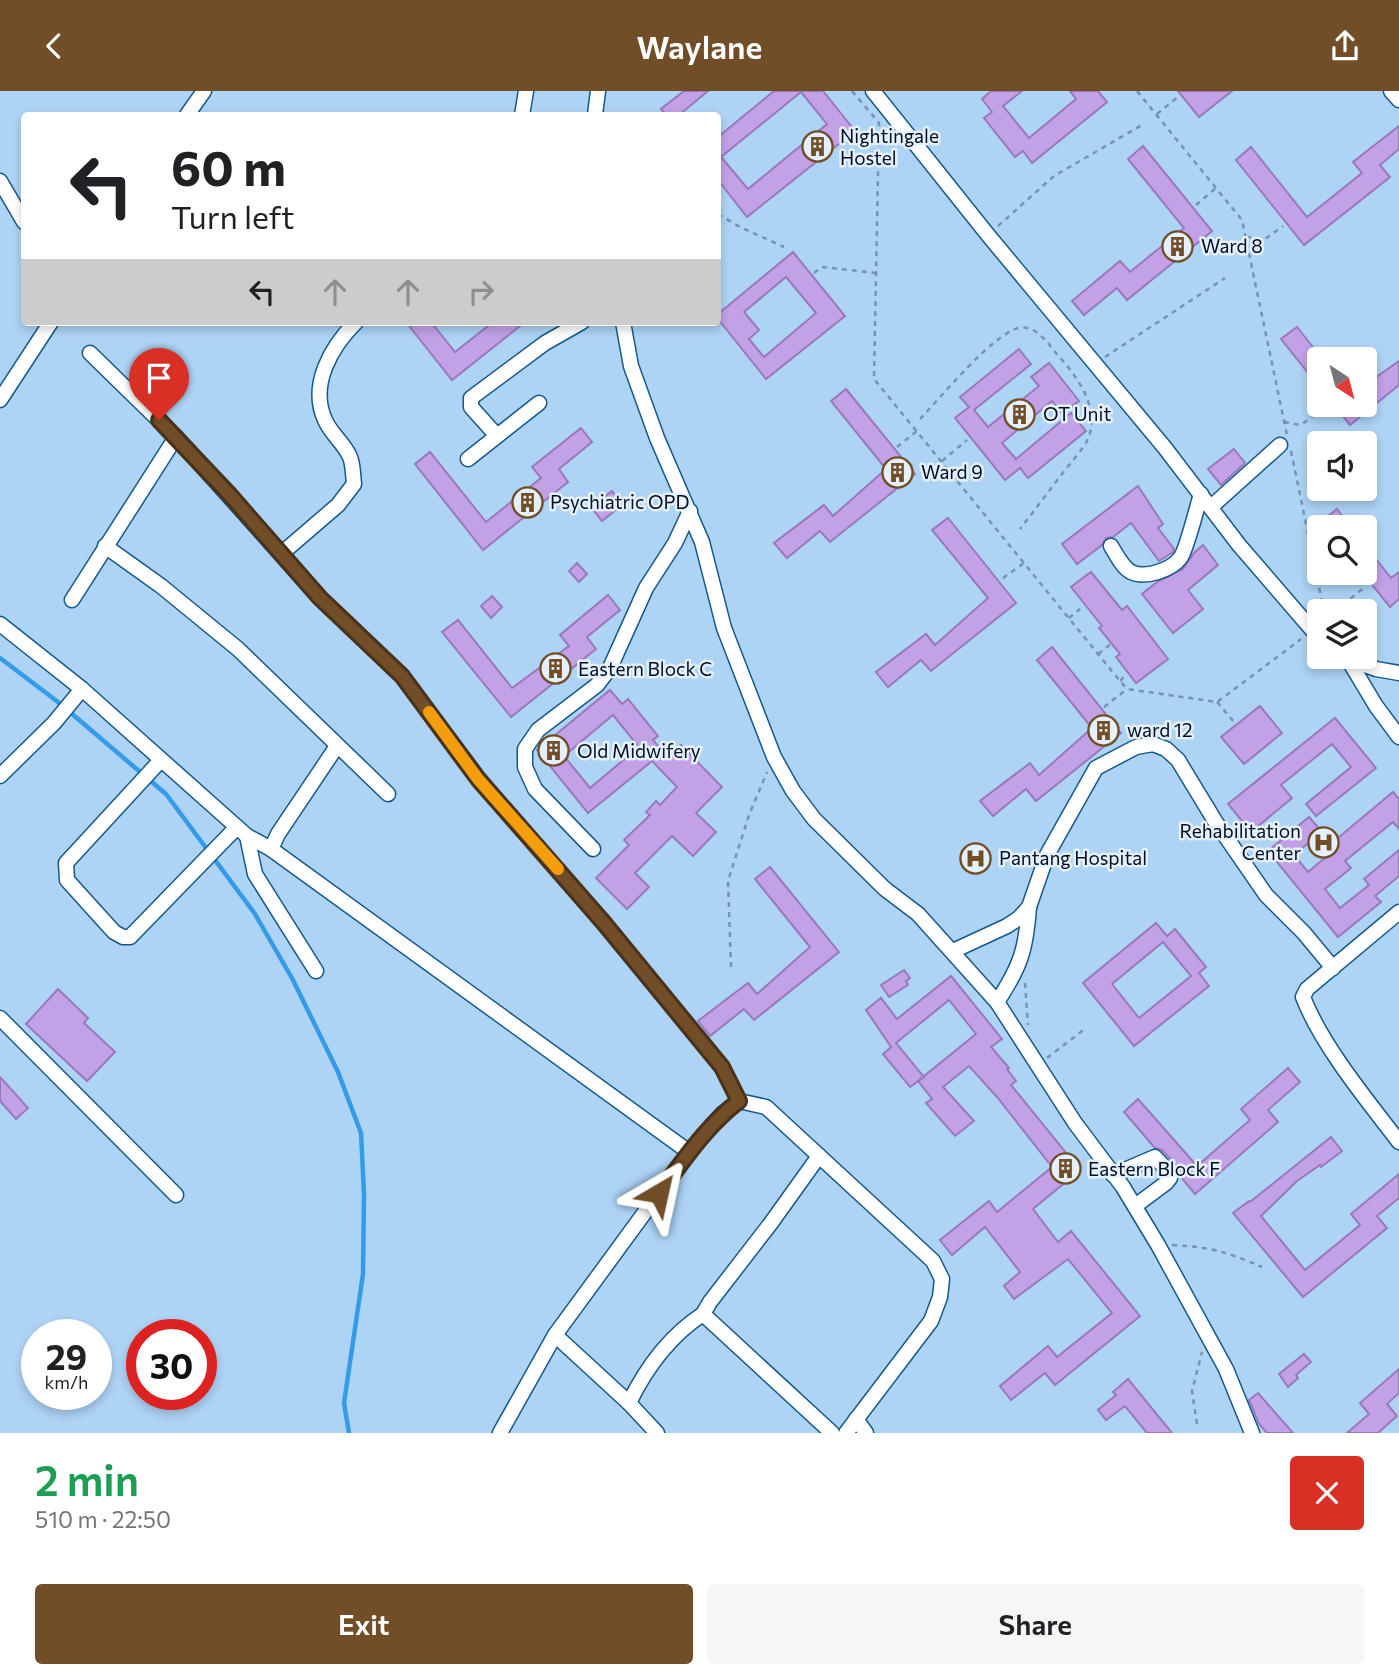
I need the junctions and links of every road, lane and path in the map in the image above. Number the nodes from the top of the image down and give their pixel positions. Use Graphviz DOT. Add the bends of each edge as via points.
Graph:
graph roads {
  1 [pos="204,91"];
  2 [pos="526,91"];
  3 [pos="598,91"];
  4 [pos="852,91"];
  5 [pos="873,91"];
  6 [pos="1137,91"];
  7 [pos="1391,91"];
  8 [pos="1179,96"];
  9 [pos="1399,100"];
  10 [pos="189,112"];
  11 [pos="522,112"];
  12 [pos="595,112"];
  13 [pos="1157,114"];
  14 [pos="1142,125"];
  15 [pos="0,181"];
  16 [pos="1216,188"];
  17 [pos="1196,205"];
  18 [pos="721,215"];
  19 [pos="21,217"];
  20 [pos="1283,226"];
  21 [pos="988,235"];
  22 [pos="1246,237"];
  23 [pos="784,247"];
  24 [pos="814,273"];
  25 [pos="876,273"];
  26 [pos="1225,278"];
  27 [pos="48,326"];
  28 [pos="353,326"];
  29 [pos="575,326"];
  30 [pos="624,326"];
  31 [pos="90,353"];
  32 [pos="1095,364"];
  33 [pos="0,400"];
  34 [pos="539,403"];
  35 [pos="1311,417"];
  36 [pos="920,419"];
  37 [pos="1284,422"];
  38 [pos="917,431"];
  39 [pos="497,436"];
  40 [pos="176,437"];
  41 [pos="967,440"];
  42 [pos="1286,443"];
  43 [pos="897,447"];
  44 [pos="468,459"];
  45 [pos="942,461"];
  46 [pos="1201,494"];
  47 [pos="1211,507"];
  48 [pos="690,512"];
  49 [pos="1020,529"];
  50 [pos="105,546"];
  51 [pos="1111,546"];
  52 [pos="281,554"];
  53 [pos="1024,563"];
  54 [pos="1003,578"];
  55 [pos="1364,587"];
  56 [pos="1321,599"];
  57 [pos="1350,599"];
  58 [pos="72,600"];
  59 [pos="1080,609"];
  60 [pos="1069,618"];
  61 [pos="0,624"];
  62 [pos="1307,625"];
  63 [pos="1307,640"];
  64 [pos="1111,644"];
  65 [pos="1098,654"];
  66 [pos="1353,669"];
  67 [pos="1376,669"];
  68 [pos="1399,673"];
  69 [pos="1126,675"];
  70 [pos="1120,681"];
  71 [pos="82,689"];
  72 [pos="1127,689"];
  73 [pos="1217,702"];
  74 [pos="1104,707"];
  75 [pos="1234,722"];
  76 [pos="1399,737"];
  77 [pos="337,746"];
  78 [pos="774,757"];
  79 [pos="156,765"];
  80 [pos="0,776"];
  81 [pos="388,794"];
  82 [pos="242,832"];
  83 [pos="271,849"];
  84 [pos="593,849"];
  85 [pos="1029,907"];
  86 [pos="1399,912"];
  87 [pos="953,951"];
  88 [pos="731,967"];
  89 [pos="1333,968"];
  90 [pos="316,971"];
  91 [pos="1025,982"];
  92 [pos="997,1002"];
  93 [pos="0,1019"];
  94 [pos="1086,1028"];
  95 [pos="1030,1050"];
  96 [pos="1039,1064"];
  97 [pos="739,1101"];
  98 [pos="1399,1142"];
  99 [pos="689,1152"];
  100 [pos="819,1156"];
  101 [pos="1113,1175"];
  102 [pos="176,1195"];
  103 [pos="1135,1206"];
  104 [pos="1158,1245"];
  105 [pos="1262,1267"];
  106 [pos="704,1314"];
  107 [pos="1205,1328"];
  108 [pos="555,1335"];
  109 [pos="629,1403"];
  110 [pos="856,1419"];
  111 [pos="1197,1424"];
  112 [pos="499,1433"];
  113 [pos="657,1433"];
  114 [pos="832,1433"];
  115 [pos="846,1433"];
  116 [pos="866,1433"];
  117 [pos="1252,1433"];
  1 -- 10 [label="street"];
  2 -- 11 [label="street"];
  3 -- 12 [label="street"];
  4 -- 25 [label="path" via="879,123"];
  5 -- 21 [label="street"];
  6 -- 13 [label="path"];
  7 -- 9 [label="street"];
  8 -- 13 [label="path"];
  13 -- 16 [label="path"];
  14 -- 21 [label="path" via="1054,176"];
  15 -- 19 [label="street"];
  16 -- 17 [label="path"];
  16 -- 22 [label="path" via="1242,220"];
  18 -- 23 [label="path"];
  20 -- 22 [label="path" via="1265,239"];
  21 -- 32 [label="street"];
  22 -- 37 [label="path"];
  24 -- 25 [label="path" via="822,267"];
  25 -- 38 [label="path" via="874,379"];
  26 -- 32 [label="path"];
  27 -- 33 [label="street"];
  28 -- 52 [label="street" via="331,352 318,394 325,420 350,457 354,484 338,505"];
  29 -- 39 [label="street" via="471,398 471,407"];
  30 -- 48 [label="street" via="635,378"];
  31 -- 40 [label="street"];
  32 -- 46 [label="street"];
  34 -- 39 [label="street"];
  35 -- 37 [label="path" via="1301,425"];
  36 -- 49 [label="path" via="1009,333 1029,328 1041,335 1074,372 1088,398 1091,420 1088,438"];
  37 -- 42 [label="path"];
  38 -- 43 [label="path"];
  38 -- 45 [label="path"];
  39 -- 44 [label="street"];
  40 -- 50 [label="street"];
  40 -- 52 [label="street"];
  41 -- 45 [label="path"];
  42 -- 47 [label="street"];
  42 -- 56 [label="path"];
  45 -- 53 [label="path"];
  46 -- 47 [label="street"];
  46 -- 51 [label="street" via="1181,556 1168,569 1133,573"];
  47 -- 62 [label="street"];
  48 -- 78 [label="street" via="724,628"];
  48 -- 84 [label="street" via="646,588 610,668 597,685 538,730 525,749 525,767 535,789"];
  50 -- 58 [label="street"];
  50 -- 77 [label="street" via="229,642"];
  52 -- 97 [label="street" via="402,676 478,779 722,1067"];
  53 -- 54 [label="path"];
  53 -- 60 [label="path"];
  55 -- 57 [label="path"];
  59 -- 60 [label="path"];
  60 -- 65 [label="path"];
  61 -- 71 [label="street"];
  63 -- 73 [label="path"];
  64 -- 65 [label="path"];
  65 -- 70 [label="path"];
  66 -- 76 [label="street"];
  67 -- 68 [label="street"];
  69 -- 70 [label="path"];
  70 -- 72 [label="path"];
  71 -- 79 [label="street"];
  71 -- 80 [label="street"];
  72 -- 73 [label="path"];
  72 -- 74 [label="path"];
  73 -- 75 [label="path"];
  77 -- 81 [label="street"];
  77 -- 83 [label="street"];
  78 -- 87 [label="street" via="814,819"];
  78 -- 88 [label="path" via="728,881"];
  79 -- 82 [label="street"];
  79 -- 82 [label="street" via="66,863 67,880 114,932 130,937 206,858"];
  82 -- 83 [label="street"];
  82 -- 90 [label="street" via="255,874"];
  83 -- 99 [label="street"];
  85 -- 87 [label="street" via="1007,926"];
  85 -- 89 [label="street" via="1047,855 1096,768 1136,747 1153,744 1178,760 1266,895"];
  85 -- 92 [label="street" via="1023,955"];
  86 -- 89 [label="street"];
  87 -- 92 [label="street"];
  89 -- 98 [label="street" via="1303,997 1332,1050"];
  91 -- 95 [label="path"];
  92 -- 95 [label="street"];
  93 -- 102 [label="street"];
  94 -- 96 [label="path"];
  95 -- 96 [label="street"];
  96 -- 101 [label="street"];
  97 -- 99 [label="street"];
  97 -- 100 [label="street" via="766,1107"];
  99 -- 108 [label="street"];
  100 -- 106 [label="street"];
  100 -- 110 [label="street" via="933,1261 942,1279 931,1321"];
  101 -- 103 [label="street"];
  101 -- 103 [label="street" via="1151,1157 1170,1173 1166,1183"];
  103 -- 104 [label="street"];
  104 -- 105 [label="path" via="1224,1251"];
  104 -- 107 [label="street"];
  106 -- 109 [label="street" via="675,1337"];
  106 -- 114 [label="street"];
  107 -- 111 [label="path" via="1192,1391"];
  107 -- 117 [label="street"];
  108 -- 109 [label="street"];
  108 -- 112 [label="street"];
  109 -- 113 [label="street"];
  110 -- 115 [label="street"];
  110 -- 116 [label="street"];
}
